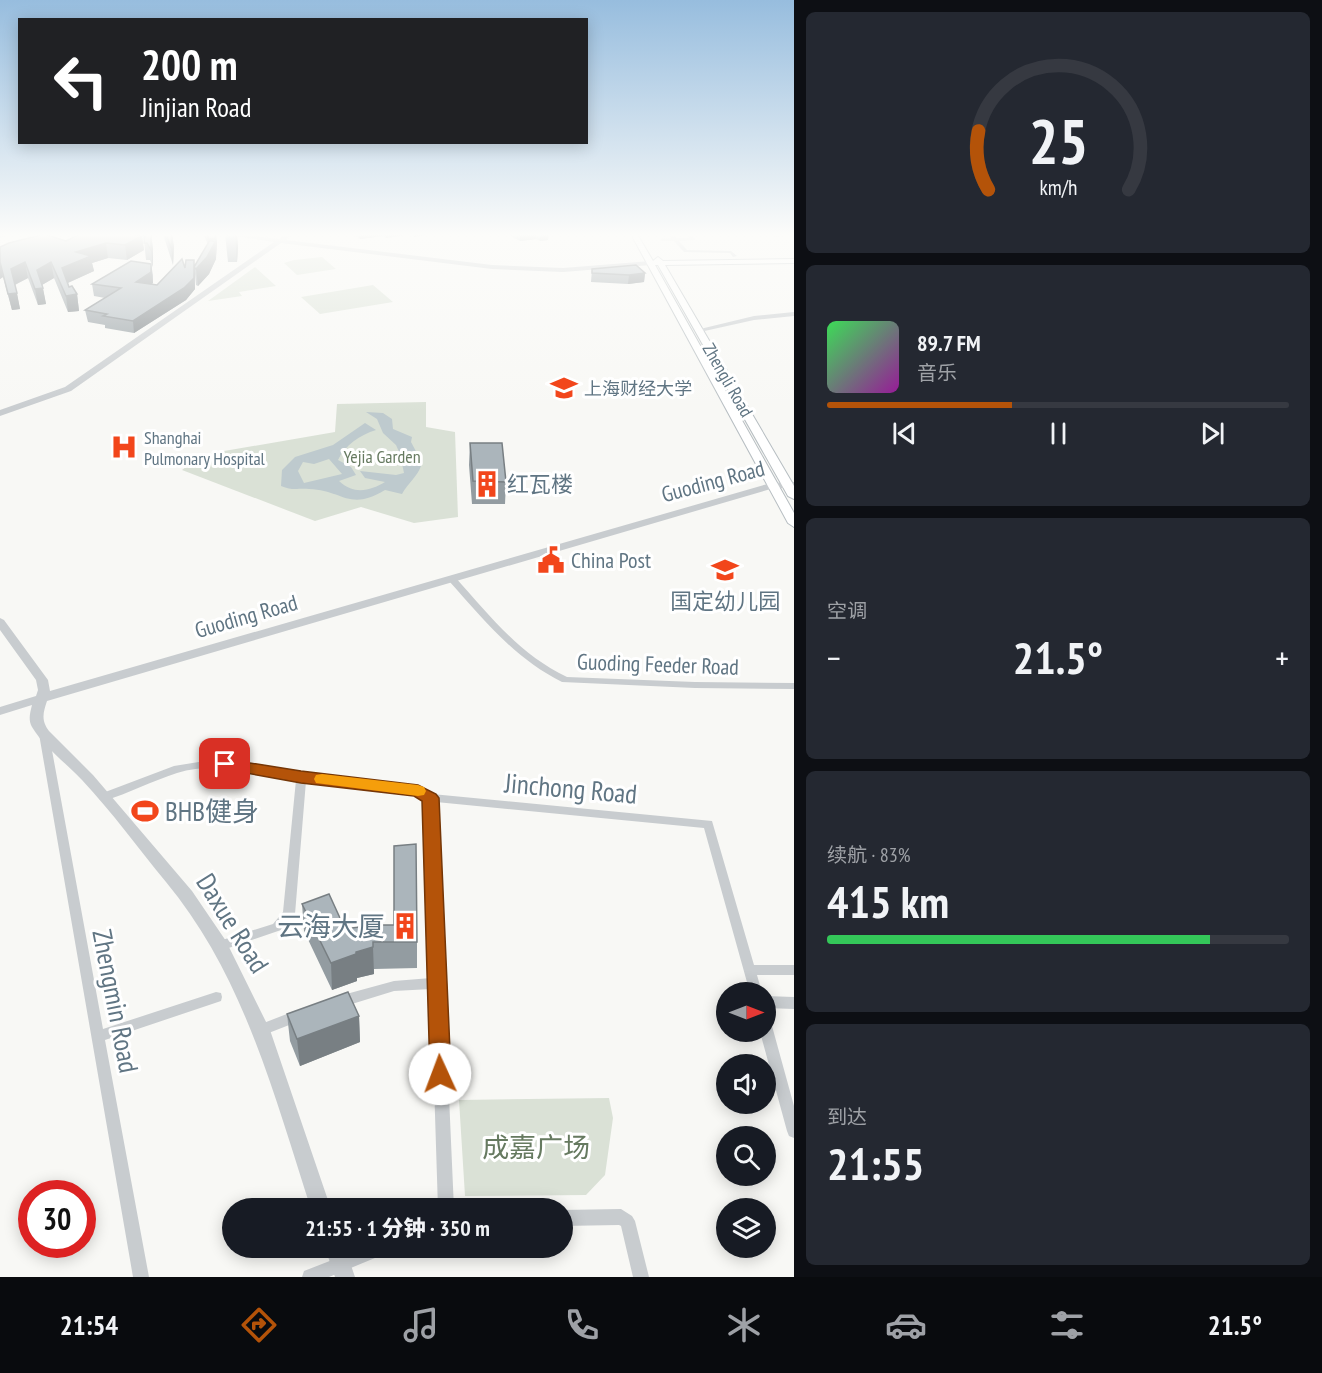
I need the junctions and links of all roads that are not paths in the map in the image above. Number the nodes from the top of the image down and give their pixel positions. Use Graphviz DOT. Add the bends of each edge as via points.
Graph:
graph roads {
  1 [pos="205,294"];
  2 [pos="673,294"];
  3 [pos="676,294"];
  4 [pos="794,314"];
  5 [pos="700,330"];
  6 [pos="0,412"];
  7 [pos="783,486"];
  8 [pos="794,496"];
  9 [pos="794,523"];
  10 [pos="454,581"];
  11 [pos="0,622"];
  12 [pos="794,686"];
  13 [pos="40,701"];
  14 [pos="0,711"];
  15 [pos="0,717"];
  16 [pos="44,734"];
  17 [pos="301,777"];
  18 [pos="104,797"];
  19 [pos="430,798"];
  20 [pos="220,946"];
  21 [pos="749,970"];
  22 [pos="794,970"];
  23 [pos="753,982"];
  24 [pos="437,983"];
  25 [pos="216,997"];
  26 [pos="776,1002"];
  27 [pos="794,1003"];
  28 [pos="326,1006"];
  29 [pos="308,1012"];
  30 [pos="261,1030"];
  31 [pos="99,1036"];
  32 [pos="769,1042"];
  33 [pos="794,1131"];
  34 [pos="317,1198"];
  35 [pos="446,1198"];
  36 [pos="573,1218"];
  37 [pos="340,1263"];
  38 [pos="141,1277"];
  39 [pos="310,1277"];
  40 [pos="641,1277"];
  1 -- 6 [label="street" via="68,389"];
  2 -- 7 [label="main road, Zhengli Road"];
  3 -- 5 [label="main road, Zhengli Road"];
  4 -- 5 [label="street"];
  5 -- 7 [label="main road, Zhengli Road"];
  7 -- 8 [label="main road, Zhengli Road"];
  7 -- 9 [label="main road, Zhengli Road"];
  7 -- 10 [label="street, Guoding Road"];
  10 -- 12 [label="street, Guoding Feeder Road" via="523,654 548,673 566,680"];
  10 -- 13 [label="street, Guoding Road"];
  11 -- 13 [label="street" via="42,680"];
  13 -- 14 [label="street, Guoding Road"];
  13 -- 15 [label="street, Guoding Road"];
  13 -- 16 [label="street" via="35,720"];
  16 -- 18 [label="street, Daxue Road"];
  16 -- 31 [label="street, Zhengmin Road"];
  17 -- 18 [label="street, Jinchong Road" via="225,764 195,765"];
  17 -- 19 [label="street, Jinchong Road" via="418,790"];
  17 -- 20 [label="street" via="289,914 277,927"];
  18 -- 20 [label="street, Daxue Road" via="186,895"];
  19 -- 21 [label="street, Jinchong Road" via="708,824"];
  19 -- 24 [label="street"];
  20 -- 30 [label="street, Daxue Road"];
  21 -- 22 [label="street"];
  21 -- 23 [label="street"];
  24 -- 28 [label="street" via="394,986"];
  24 -- 35 [label="street"];
  25 -- 31 [label="street"];
  26 -- 27 [label="street"];
  29 -- 30 [label="street"];
  30 -- 34 [label="street, Daxue Road"];
  31 -- 38 [label="street, Zhengmin Road"];
  32 -- 33 [label="street"];
  36 -- 40 [label="street" via="621,1217 627,1221"];
  37 -- 39 [label="street"];
}
